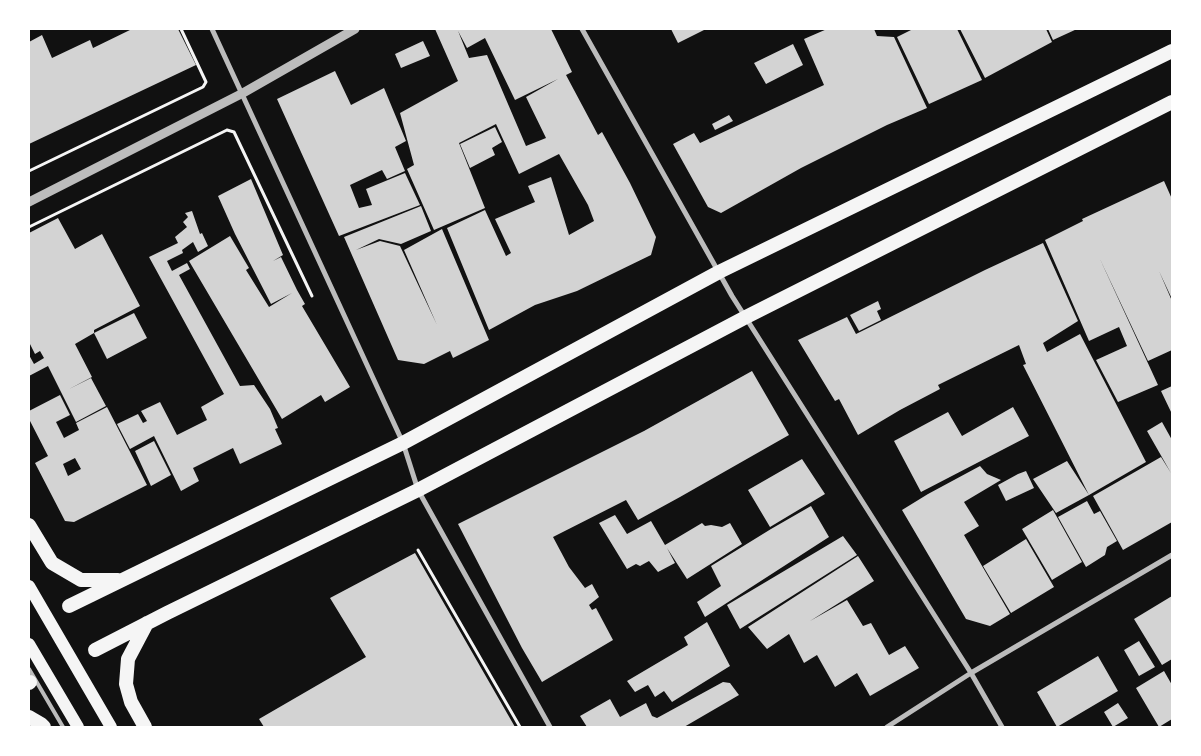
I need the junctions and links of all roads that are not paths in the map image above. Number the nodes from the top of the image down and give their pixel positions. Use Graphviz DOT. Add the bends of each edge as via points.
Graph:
graph roads {
  1 [pos="212,29"];
  2 [pos="355,29"];
  3 [pos="582,29"];
  4 [pos="1172,51"];
  5 [pos="243,93"];
  6 [pos="1172,102"];
  7 [pos="29,202"];
  8 [pos="718,272"];
  9 [pos="746,317"];
  10 [pos="403,443"];
  11 [pos="418,490"];
  12 [pos="29,525"];
  13 [pos="1172,555"];
  14 [pos="121,580"];
  15 [pos="29,586"];
  16 [pos="69,606"];
  17 [pos="147,623"];
  18 [pos="29,644"];
  19 [pos="95,650"];
  20 [pos="971,673"];
  21 [pos="29,678"];
  22 [pos="29,717"];
  23 [pos="44,727"];
  24 [pos="63,727"];
  25 [pos="78,727"];
  26 [pos="111,727"];
  27 [pos="145,727"];
  28 [pos="550,727"];
  29 [pos="886,727"];
  30 [pos="1002,727"];
  1 -- 5 [label="street"];
  2 -- 5 [label="street"];
  3 -- 8 [label="street"];
  4 -- 8 [label="highway"];
  5 -- 7 [label="street"];
  5 -- 10 [label="street"];
  6 -- 9 [label="highway"];
  8 -- 9 [label="street"];
  8 -- 10 [label="highway"];
  9 -- 11 [label="highway"];
  9 -- 20 [label="street"];
  10 -- 11 [label="street"];
  10 -- 14 [label="highway"];
  11 -- 17 [label="highway"];
  11 -- 28 [label="street"];
  12 -- 14 [label="highway" via="52,563 81,580"];
  13 -- 20 [label="street"];
  14 -- 16 [label="highway"];
  15 -- 26 [label="main road"];
  17 -- 19 [label="highway"];
  17 -- 27 [label="highway" via="128,659 126,684 131,702"];
  18 -- 25 [label="main road"];
  20 -- 29 [label="street"];
  20 -- 30 [label="street"];
  21 -- 24 [label="lane"];
  22 -- 23 [label="highway"];
}
